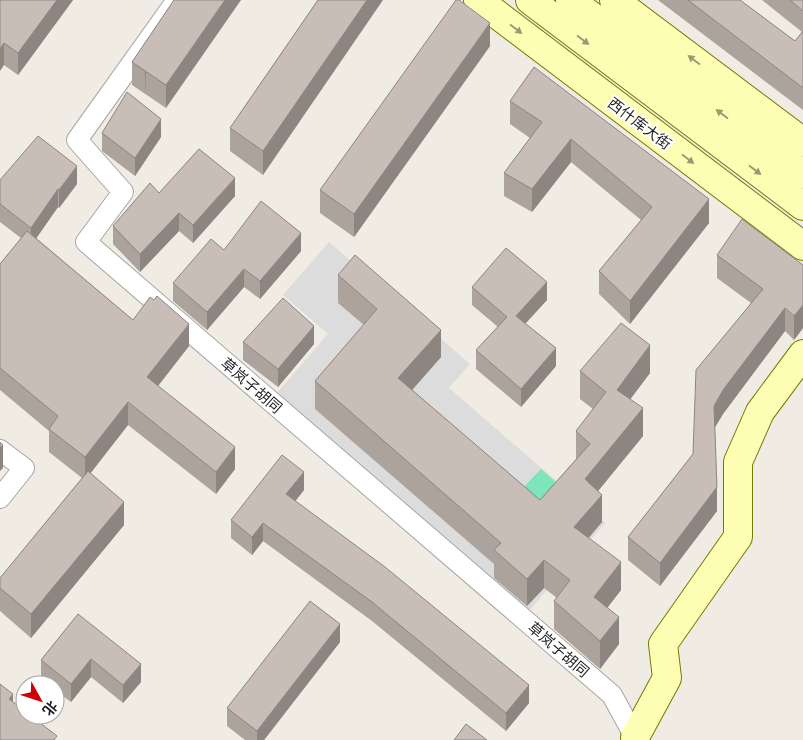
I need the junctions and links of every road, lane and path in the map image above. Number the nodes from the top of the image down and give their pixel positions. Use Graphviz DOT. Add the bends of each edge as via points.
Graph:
graph roads {
  1 [pos="177,0"];
  2 [pos="478,0"];
  3 [pos="530,0"];
  4 [pos="570,0"];
  5 [pos="614,0"];
  6 [pos="803,142"];
  7 [pos="803,174"];
  8 [pos="803,206"];
  9 [pos="803,246"];
  10 [pos="803,354"];
  11 [pos="0,450"];
  12 [pos="0,498"];
  13 [pos="636,739"];
  1 -- 13 [label="street, 草岚子胡同" via="77,140 123,192 86,242 612,695"];
  2 -- 9 [label="street, 西什库大街, one-way"];
  3 -- 8 [label="street, one-way"];
  7 -- 4 [label="street, one-way"];
  6 -- 5 [label="street, one-way"];
  10 -- 13 [label="street" via="760,412 738,462 738,537 663,644 667,678"];
  11 -- 12 [label="street" via="24,468"];
}
